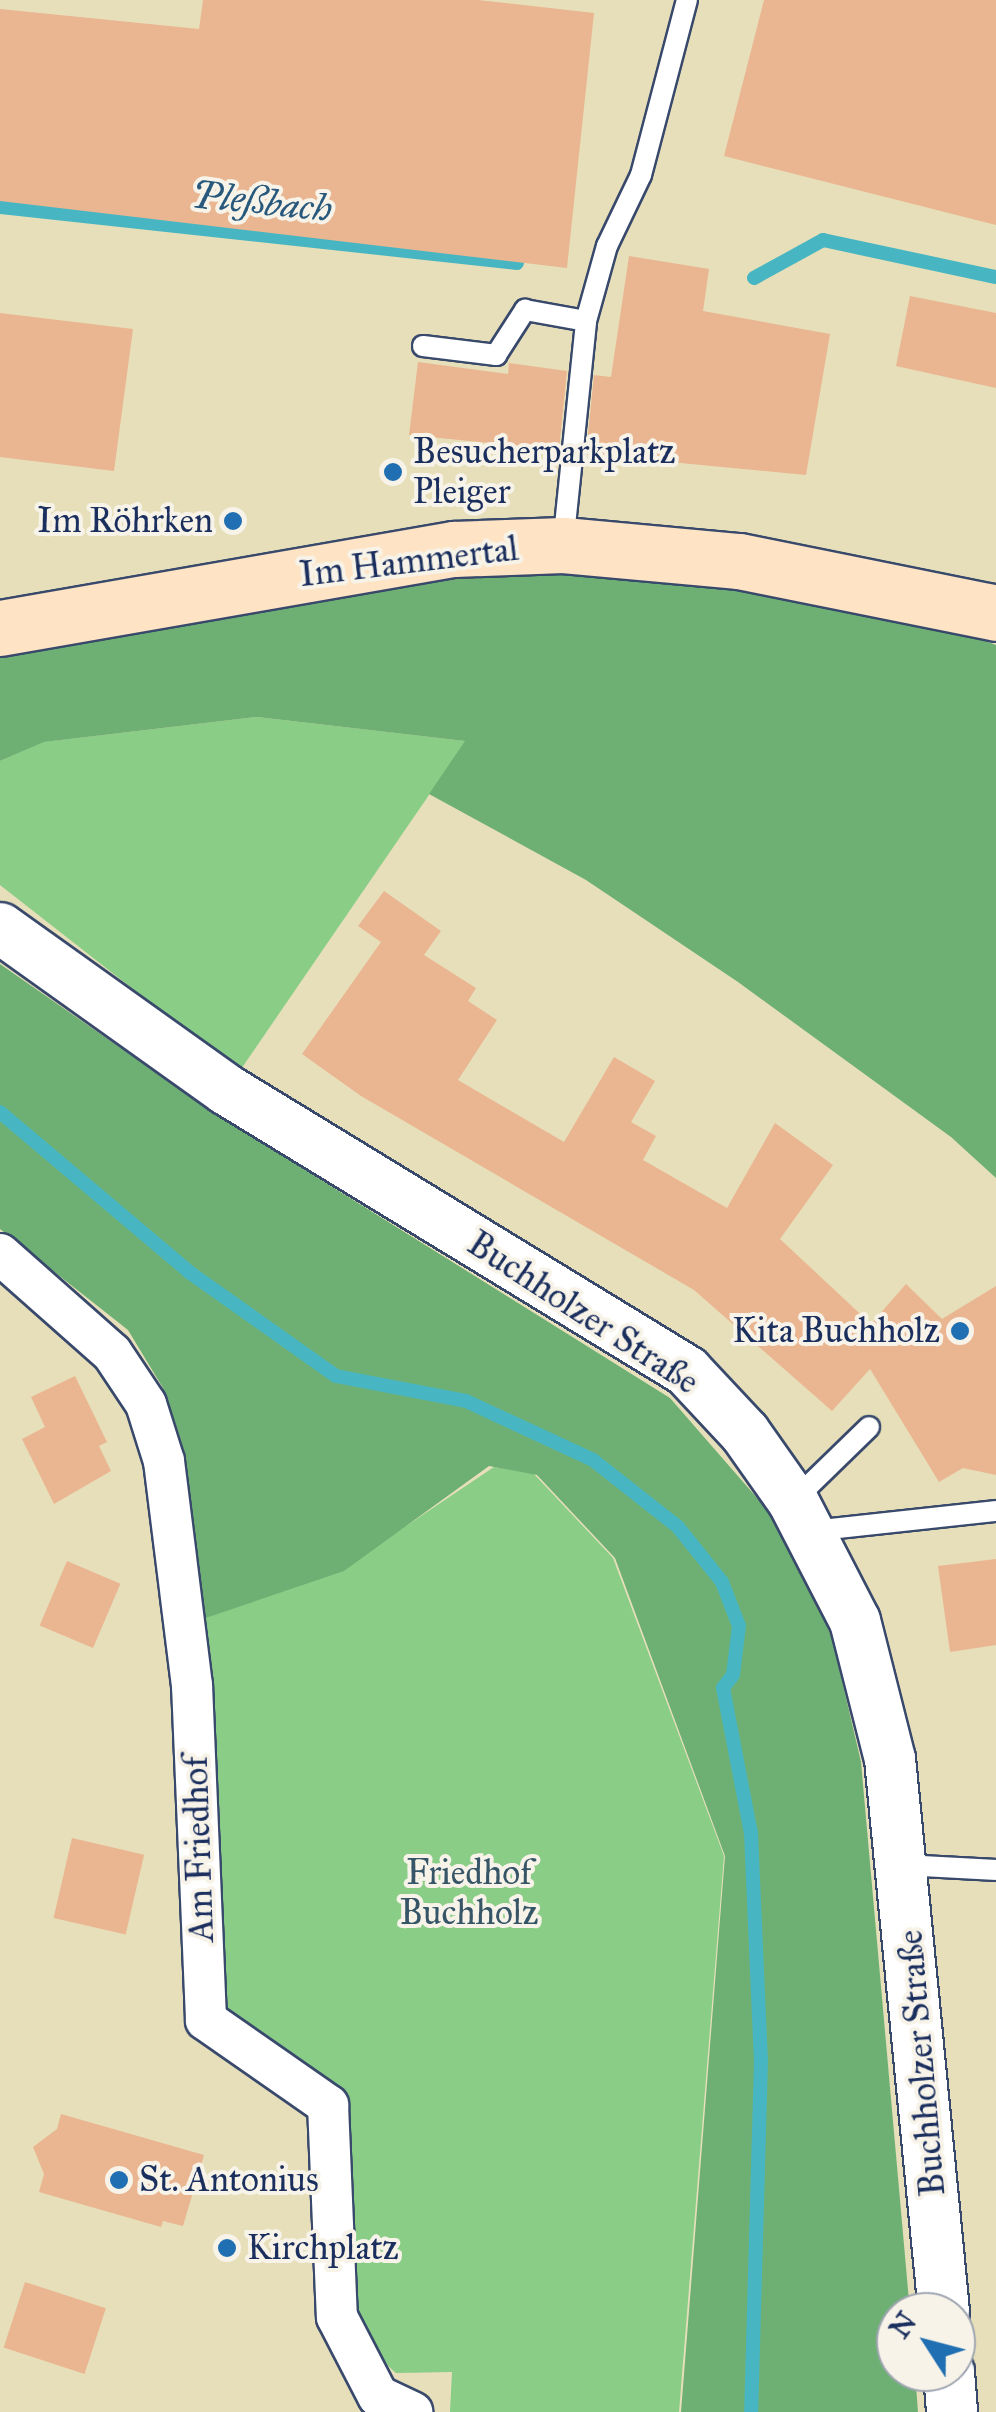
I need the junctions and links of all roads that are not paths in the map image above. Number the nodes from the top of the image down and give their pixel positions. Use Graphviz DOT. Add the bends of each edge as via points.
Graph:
graph roads {
  1 [pos="687,0"];
  2 [pos="586,321"];
  3 [pos="422,346"];
  4 [pos="563,545"];
  5 [pos="996,614"];
  6 [pos="0,628"];
  7 [pos="0,928"];
  8 [pos="0,1254"];
  9 [pos="869,1427"];
  10 [pos="996,1512"];
  11 [pos="801,1516"];
  12 [pos="904,1865"];
  13 [pos="996,1870"];
  14 [pos="942,2292"];
  15 [pos="413,2412"];
  1 -- 2 [label="lane" via="641,175 608,246"];
  2 -- 3 [label="lane" via="525,310 496,355"];
  2 -- 4 [label="lane"];
  4 -- 5 [label="main road, Im Hammertal" via="739,561"];
  4 -- 6 [label="main road, Im Hammertal" via="454,549"];
  7 -- 11 [label="street, Buchholzer Straße" via="227,1090 687,1371 745,1433"];
  8 -- 15 [label="street, Am Friedhof" via="112,1352 146,1404 164,1461 192,1685 206,2020 328,2106 337,2317 378,2396"];
  9 -- 11 [label="lane"];
  10 -- 11 [label="lane"];
  11 -- 12 [label="street, Buchholzer Straße" via="855,1622 890,1759"];
  12 -- 13 [label="lane"];
  12 -- 14 [label="street, Buchholzer Straße"];
}
